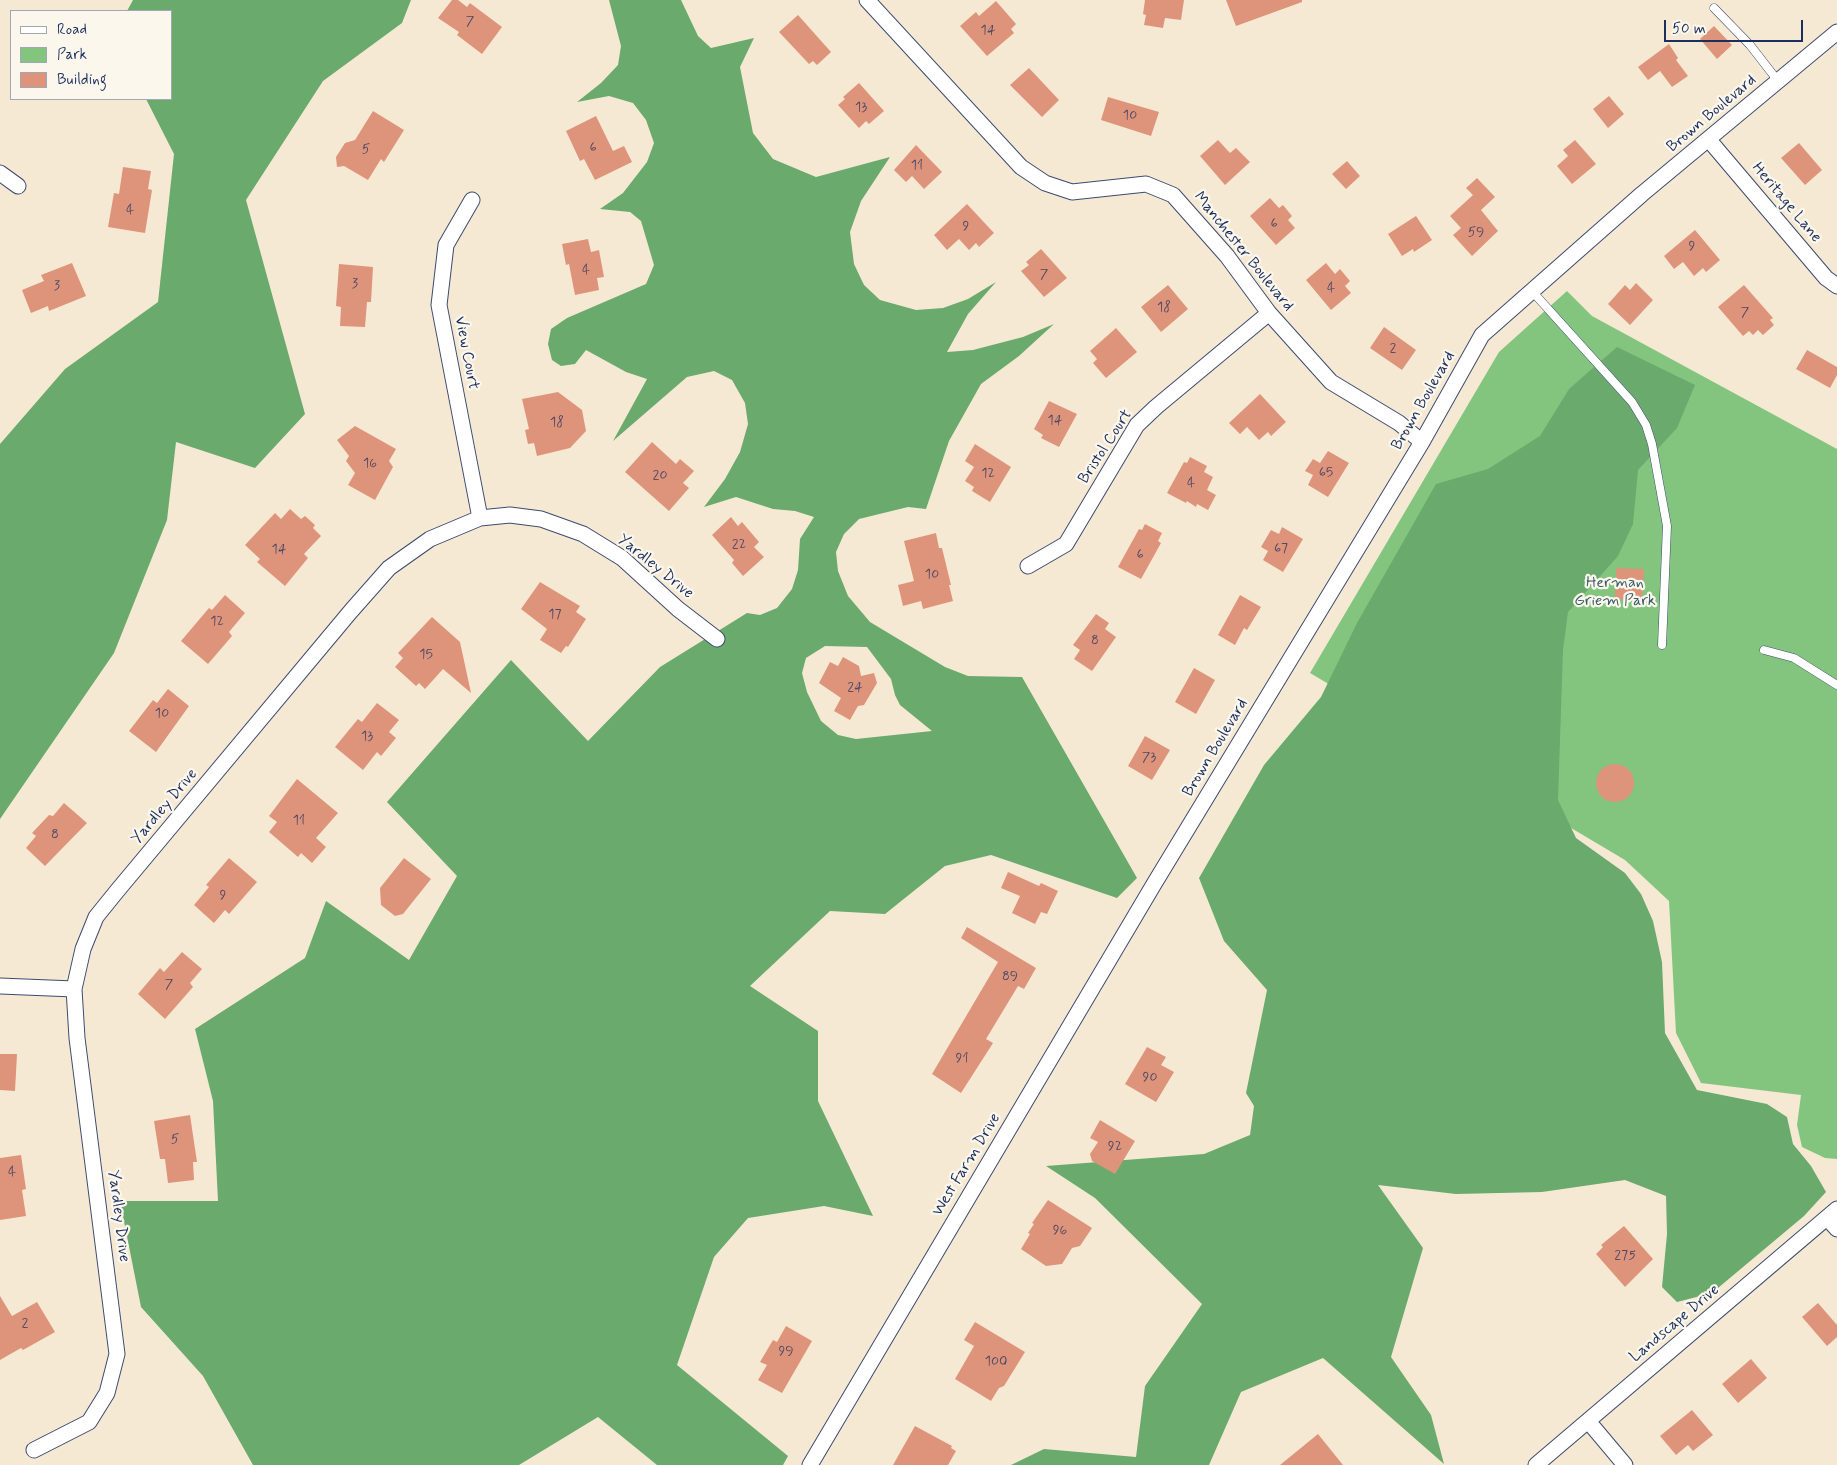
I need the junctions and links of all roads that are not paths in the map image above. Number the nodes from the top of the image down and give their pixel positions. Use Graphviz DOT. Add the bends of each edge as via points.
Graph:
graph roads {
  1 [pos="866,0"];
  2 [pos="1714,8"];
  3 [pos="1837,32"];
  4 [pos="1778,81"];
  5 [pos="1709,140"];
  6 [pos="0,173"];
  7 [pos="18,186"];
  8 [pos="472,200"];
  9 [pos="1837,286"];
  10 [pos="1531,290"];
  11 [pos="1269,313"];
  12 [pos="1422,442"];
  13 [pos="480,518"];
  14 [pos="1028,566"];
  15 [pos="717,639"];
  16 [pos="1662,645"];
  17 [pos="1764,650"];
  18 [pos="1837,686"];
  19 [pos="1154,884"];
  20 [pos="0,986"];
  21 [pos="74,989"];
  22 [pos="1834,1218"];
  23 [pos="1588,1421"];
  24 [pos="34,1450"];
  25 [pos="810,1465"];
  26 [pos="1536,1465"];
  27 [pos="1625,1465"];
  1 -- 11 [label="street, Manchester Boulevard" via="1021,167 1045,183 1072,192 1146,184 1173,195 1227,256"];
  2 -- 4 [label="lane" via="1750,45"];
  3 -- 4 [label="street, Brown Boulevard"];
  4 -- 5 [label="street, Brown Boulevard"];
  5 -- 9 [label="street, Heritage Lane" via="1826,278"];
  5 -- 10 [label="street, Brown Boulevard"];
  6 -- 7 [label="street"];
  8 -- 13 [label="street, View Court" via="446,245 439,305"];
  10 -- 12 [label="street, Brown Boulevard" via="1482,335"];
  10 -- 16 [label="lane" via="1632,402 1646,426 1667,526"];
  11 -- 12 [label="street, Manchester Boulevard" via="1331,382 1399,423"];
  11 -- 14 [label="street, Bristol Court" via="1137,425 1066,544"];
  12 -- 19 [label="street, Brown Boulevard"];
  13 -- 15 [label="street, Yardley Drive" via="510,515 541,519 583,534 622,558"];
  13 -- 21 [label="street, Yardley Drive" via="430,538 389,568 351,610 96,917 82,949"];
  17 -- 18 [label="lane" via="1794,658"];
  19 -- 25 [label="street, West Farm Drive"];
  20 -- 21 [label="street"];
  21 -- 24 [label="street, Yardley Drive" via="77,1038 117,1354 107,1393 89,1422"];
  22 -- 23 [label="street, Landscape Drive"];
  23 -- 26 [label="street, Landscape Drive"];
  23 -- 27 [label="street"];
}
